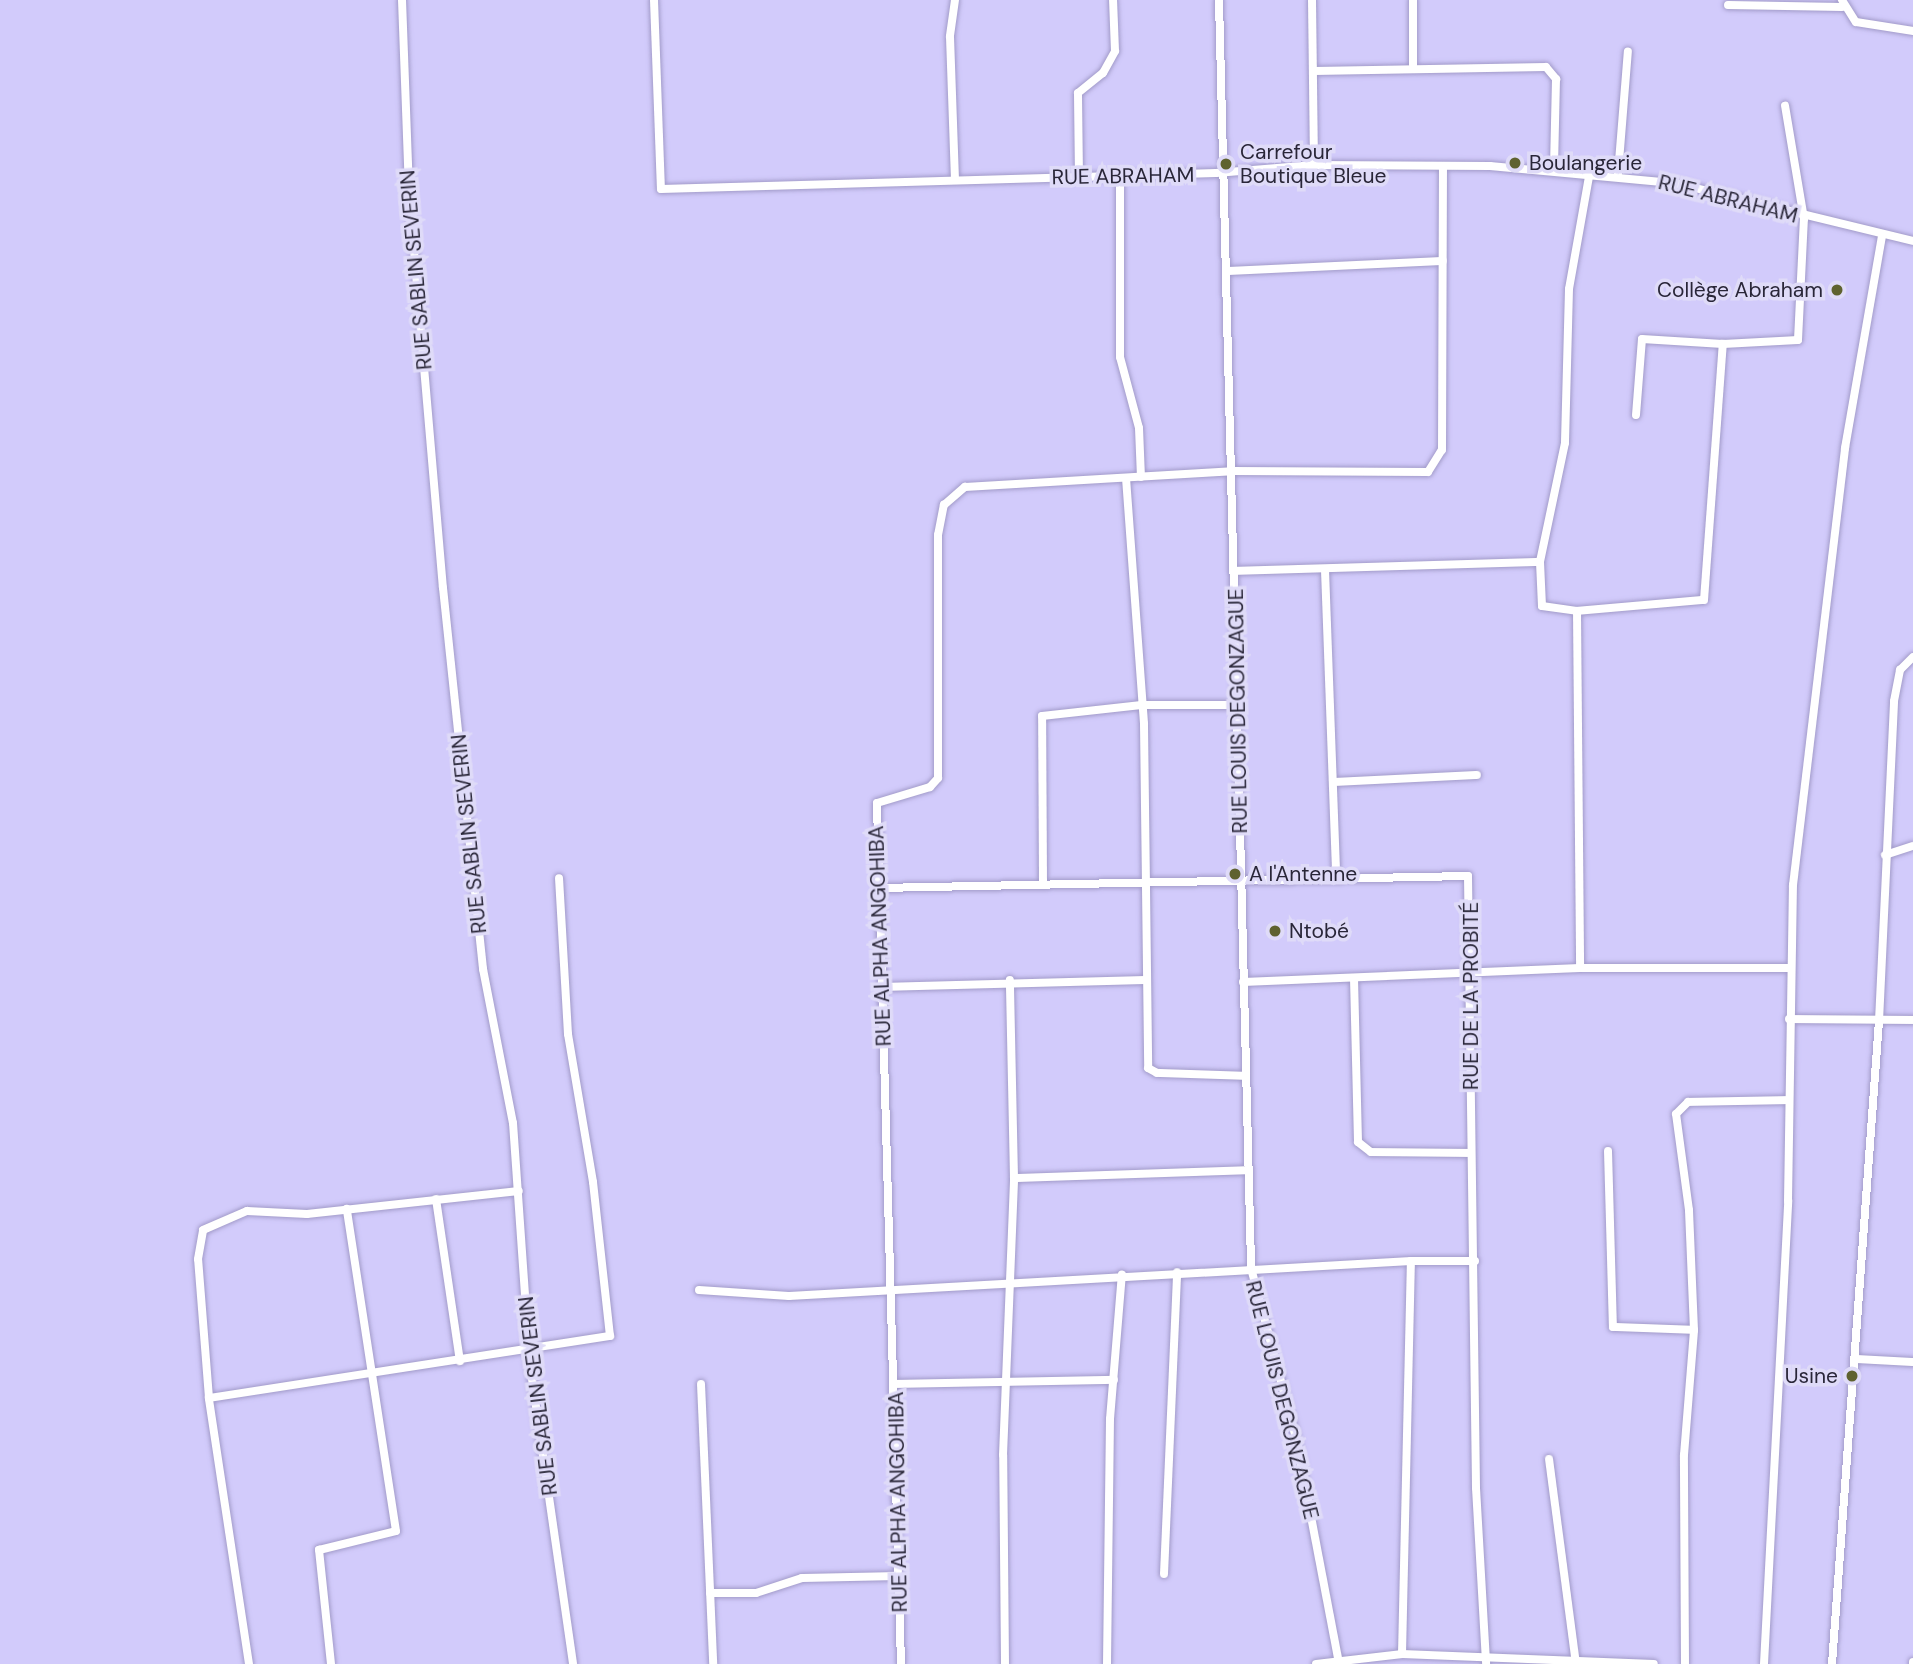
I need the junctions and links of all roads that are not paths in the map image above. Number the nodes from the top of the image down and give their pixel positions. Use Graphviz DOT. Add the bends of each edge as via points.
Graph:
graph roads {
  1 [pos="402,0"];
  2 [pos="654,0"];
  3 [pos="955,0"];
  4 [pos="1112,0"];
  5 [pos="1219,0"];
  6 [pos="1312,0"];
  7 [pos="1413,0"];
  8 [pos="1842,3"];
  9 [pos="1728,5"];
  10 [pos="1913,31"];
  11 [pos="1628,51"];
  12 [pos="1413,65"];
  13 [pos="1314,71"];
  14 [pos="1785,106"];
  15 [pos="1314,165"];
  16 [pos="1443,166"];
  17 [pos="1554,169"];
  18 [pos="1590,171"];
  19 [pos="1224,172"];
  20 [pos="1618,174"];
  21 [pos="1079,177"];
  22 [pos="1120,177"];
  23 [pos="955,178"];
  24 [pos="1804,219"];
  25 [pos="1913,229"];
  26 [pos="1882,237"];
  27 [pos="1913,241"];
  28 [pos="1443,261"];
  29 [pos="1227,271"];
  30 [pos="1723,344"];
  31 [pos="1636,415"];
  32 [pos="1232,471"];
  33 [pos="1141,477"];
  34 [pos="1126,478"];
  35 [pos="1540,562"];
  36 [pos="1325,570"];
  37 [pos="1235,571"];
  38 [pos="1577,611"];
  39 [pos="1913,657"];
  40 [pos="1141,705"];
  41 [pos="1238,705"];
  42 [pos="1477,775"];
  43 [pos="1333,782"];
  44 [pos="1913,846"];
  45 [pos="1885,855"];
  46 [pos="1336,877"];
  47 [pos="559,878"];
  48 [pos="1242,880"];
  49 [pos="1144,883"];
  50 [pos="1043,884"];
  51 [pos="879,888"];
  52 [pos="1580,968"];
  53 [pos="1788,968"];
  54 [pos="1468,972"];
  55 [pos="1354,978"];
  56 [pos="1010,980"];
  57 [pos="1145,980"];
  58 [pos="1243,982"];
  59 [pos="881,987"];
  60 [pos="1789,1019"];
  61 [pos="1913,1020"];
  62 [pos="1880,1021"];
  63 [pos="1246,1076"];
  64 [pos="1788,1100"];
  65 [pos="1608,1151"];
  66 [pos="1471,1153"];
  67 [pos="1249,1170"];
  68 [pos="1014,1178"];
  69 [pos="519,1191"];
  70 [pos="436,1199"];
  71 [pos="347,1209"];
  72 [pos="1411,1261"];
  73 [pos="1475,1261"];
  74 [pos="1251,1268"];
  75 [pos="1177,1272"];
  76 [pos="1122,1274"];
  77 [pos="1007,1279"];
  78 [pos="893,1286"];
  79 [pos="699,1290"];
  80 [pos="1695,1330"];
  81 [pos="528,1351"];
  82 [pos="1856,1359"];
  83 [pos="460,1361"];
  84 [pos="1913,1362"];
  85 [pos="371,1374"];
  86 [pos="1114,1380"];
  87 [pos="1005,1383"];
  88 [pos="701,1384"];
  89 [pos="896,1384"];
  90 [pos="209,1398"];
  91 [pos="1549,1459"];
  92 [pos="1164,1574"];
  93 [pos="899,1576"];
  94 [pos="710,1593"];
  95 [pos="1402,1654"];
  96 [pos="1485,1660"];
  97 [pos="1575,1660"];
  98 [pos="1339,1663"];
  99 [pos="249,1664"];
  100 [pos="331,1664"];
  101 [pos="573,1664"];
  102 [pos="713,1664"];
  103 [pos="901,1664"];
  104 [pos="1005,1664"];
  105 [pos="1107,1664"];
  106 [pos="1316,1664"];
  107 [pos="1654,1664"];
  108 [pos="1685,1664"];
  109 [pos="1764,1664"];
  110 [pos="1832,1664"];
  1 -- 69 [label="street, RUE SABLIN SEVERIN" via="409,192 443,589 483,969 501,1042"];
  2 -- 23 [label="street, RUE ABRAHAM" via="661,190"];
  3 -- 23 [label="street" via="950,125"];
  4 -- 21 [label="street" via="1115,51 1102,73 1078,93"];
  5 -- 19 [label="street, RUE LOUIS DEGONZAGUE"];
  6 -- 13 [label="street"];
  7 -- 12 [label="street"];
  8 -- 9 [label="street"];
  8 -- 10 [label="street" via="1856,22"];
  11 -- 20 [label="street"];
  12 -- 13 [label="street"];
  12 -- 17 [label="street" via="1552,71"];
  13 -- 15 [label="street"];
  14 -- 24 [label="street"];
  15 -- 16 [label="street, RUE ABRAHAM"];
  15 -- 19 [label="street, RUE ABRAHAM"];
  16 -- 17 [label="street, RUE ABRAHAM"];
  16 -- 28 [label="street, RUE ALPHA ANGOHIBA"];
  17 -- 18 [label="street, RUE ABRAHAM"];
  18 -- 20 [label="street, RUE ABRAHAM"];
  18 -- 35 [label="street" via="1569,289 1565,443"];
  19 -- 22 [label="street, RUE ABRAHAM"];
  19 -- 29 [label="street, RUE LOUIS DEGONZAGUE"];
  20 -- 24 [label="street, RUE ABRAHAM"];
  21 -- 22 [label="street, RUE ABRAHAM"];
  21 -- 23 [label="street, RUE ABRAHAM"];
  22 -- 33 [label="street" via="1120,357 1139,428"];
  24 -- 26 [label="street, RUE ABRAHAM"];
  24 -- 30 [label="street" via="1798,340"];
  25 -- 27 [label="street"];
  26 -- 27 [label="street, RUE ABRAHAM"];
  26 -- 53 [label="street" via="1836,520"];
  28 -- 29 [label="street"];
  28 -- 32 [label="street, RUE ALPHA ANGOHIBA" via="1438,464 1428,472"];
  29 -- 32 [label="street, RUE LOUIS DEGONZAGUE"];
  30 -- 31 [label="street" via="1642,339"];
  30 -- 38 [label="street" via="1704,600"];
  32 -- 33 [label="street, RUE ALPHA ANGOHIBA"];
  32 -- 37 [label="street, RUE LOUIS DEGONZAGUE"];
  33 -- 34 [label="street, RUE ALPHA ANGOHIBA"];
  34 -- 40 [label="street"];
  34 -- 51 [label="street, RUE ALPHA ANGOHIBA" via="965,487 944,505 939,535 940,767 930,787 877,803"];
  35 -- 36 [label="street"];
  35 -- 38 [label="street" via="1542,606"];
  36 -- 37 [label="street"];
  36 -- 43 [label="street"];
  37 -- 41 [label="street, RUE LOUIS DEGONZAGUE"];
  38 -- 52 [label="street"];
  39 -- 45 [label="street" via="1896,683"];
  40 -- 41 [label="street"];
  40 -- 49 [label="street"];
  40 -- 50 [label="street" via="1042,716"];
  41 -- 48 [label="street, RUE LOUIS DEGONZAGUE"];
  42 -- 43 [label="street"];
  43 -- 46 [label="street"];
  44 -- 45 [label="street"];
  45 -- 62 [label="street"];
  46 -- 48 [label="street, RUE DE LA PROBITÉ"];
  46 -- 54 [label="street, RUE DE LA PROBITÉ" via="1468,876"];
  47 -- 81 [label="street" via="568,1034 611,1330 607,1338"];
  48 -- 49 [label="street, RUE DE LA PROBITÉ"];
  48 -- 58 [label="street, RUE LOUIS DEGONZAGUE"];
  49 -- 50 [label="street, RUE DE LA PROBITÉ"];
  49 -- 57 [label="street"];
  50 -- 51 [label="street, RUE DE LA PROBITÉ"];
  51 -- 59 [label="street, RUE ALPHA ANGOHIBA"];
  52 -- 53 [label="street"];
  52 -- 54 [label="street"];
  53 -- 60 [label="street"];
  54 -- 55 [label="street"];
  54 -- 66 [label="street, RUE DE LA PROBITÉ"];
  55 -- 58 [label="street"];
  55 -- 66 [label="street" via="1358,1142 1371,1152"];
  56 -- 57 [label="street"];
  56 -- 59 [label="street"];
  56 -- 68 [label="street"];
  57 -- 63 [label="street" via="1148,1068 1157,1073"];
  58 -- 63 [label="street, RUE LOUIS DEGONZAGUE"];
  59 -- 78 [label="street, RUE ALPHA ANGOHIBA"];
  60 -- 62 [label="street"];
  60 -- 64 [label="street"];
  61 -- 62 [label="street"];
  62 -- 82 [label="street"];
  63 -- 67 [label="street, RUE LOUIS DEGONZAGUE"];
  64 -- 80 [label="street" via="1688,1101 1676,1114 1689,1210"];
  64 -- 109 [label="street"];
  65 -- 80 [label="street" via="1613,1327"];
  66 -- 73 [label="street, RUE DE LA PROBITÉ"];
  67 -- 68 [label="street"];
  67 -- 74 [label="street, RUE LOUIS DEGONZAGUE"];
  68 -- 77 [label="street"];
  69 -- 70 [label="street"];
  69 -- 81 [label="street, RUE SABLIN SEVERIN"];
  70 -- 71 [label="street"];
  70 -- 83 [label="street"];
  71 -- 85 [label="street"];
  71 -- 90 [label="street" via="247,1211 203,1230 198,1259"];
  72 -- 73 [label="street"];
  72 -- 74 [label="street"];
  72 -- 95 [label="street"];
  73 -- 96 [label="street, RUE DE LA PROBITÉ" via="1476,1488"];
  74 -- 75 [label="street"];
  74 -- 98 [label="street, RUE LOUIS DEGONZAGUE" via="1296,1438"];
  75 -- 76 [label="street"];
  75 -- 92 [label="street"];
  76 -- 77 [label="street"];
  76 -- 86 [label="street"];
  77 -- 78 [label="street"];
  77 -- 87 [label="street"];
  78 -- 79 [label="street" via="789,1296"];
  78 -- 89 [label="street, RUE ALPHA ANGOHIBA"];
  80 -- 108 [label="street" via="1684,1455"];
  81 -- 83 [label="street"];
  81 -- 101 [label="street, RUE SABLIN SEVERIN"];
  82 -- 84 [label="street"];
  82 -- 110 [label="street"];
  83 -- 85 [label="street"];
  85 -- 90 [label="street"];
  85 -- 100 [label="street" via="396,1531 319,1550"];
  86 -- 87 [label="street"];
  86 -- 105 [label="street"];
  87 -- 89 [label="street"];
  87 -- 104 [label="street"];
  88 -- 94 [label="street"];
  89 -- 93 [label="street, RUE ALPHA ANGOHIBA"];
  90 -- 99 [label="street"];
  91 -- 97 [label="street"];
  93 -- 94 [label="street" via="802,1578 756,1592"];
  93 -- 103 [label="street, RUE ALPHA ANGOHIBA"];
  94 -- 102 [label="street"];
  95 -- 96 [label="street"];
  95 -- 98 [label="street"];
  96 -- 97 [label="street"];
  97 -- 107 [label="street"];
  98 -- 106 [label="street"];
}
